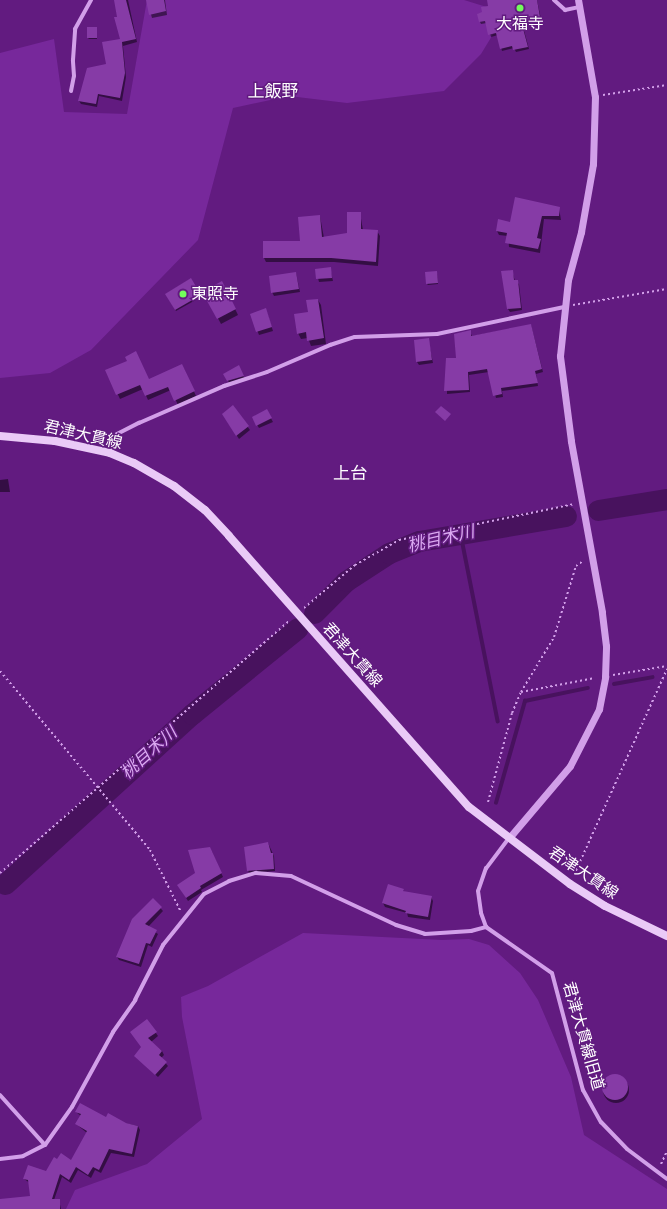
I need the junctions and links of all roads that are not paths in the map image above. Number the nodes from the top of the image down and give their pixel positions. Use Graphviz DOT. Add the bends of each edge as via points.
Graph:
graph roads {
  1 [pos="92,0"];
  2 [pos="554,0"];
  3 [pos="579,4"];
  4 [pos="71,91"];
  5 [pos="564,307"];
  6 [pos="0,436"];
  7 [pos="110,452"];
  8 [pos="508,838"];
  9 [pos="486,927"];
  10 [pos="667,936"];
  11 [pos="0,1094"];
  12 [pos="45,1145"];
  13 [pos="0,1159"];
  14 [pos="667,1179"];
  1 -- 4 [label="street" via="76,29"];
  2 -- 3 [label="street" via="565,10"];
  3 -- 5 [label="street" via="595,96 593,164"];
  5 -- 7 [label="street" via="437,334 354,337 267,372 224,386 128,428 117,434"];
  5 -- 8 [label="street" via="560,356 606,646 605,677 599,709 570,766"];
  6 -- 7 [label="main road, 君津大貫線" via="56,441"];
  7 -- 8 [label="main road, 君津大貫線" via="174,486 205,510 469,807"];
  8 -- 9 [label="street" via="486,868 478,891 480,913"];
  8 -- 10 [label="main road, 君津大貫線" via="570,884 605,906"];
  9 -- 12 [label="street" via="471,931 425,934 396,925 291,876 256,873 229,881 204,894 163,944 135,1000 113,1032 72,1107"];
  9 -- 14 [label="street, 君津大貫線旧道" via="552,973 584,1090 601,1122 627,1149"];
  11 -- 12 [label="street"];
  12 -- 13 [label="street" via="23,1156"];
}
